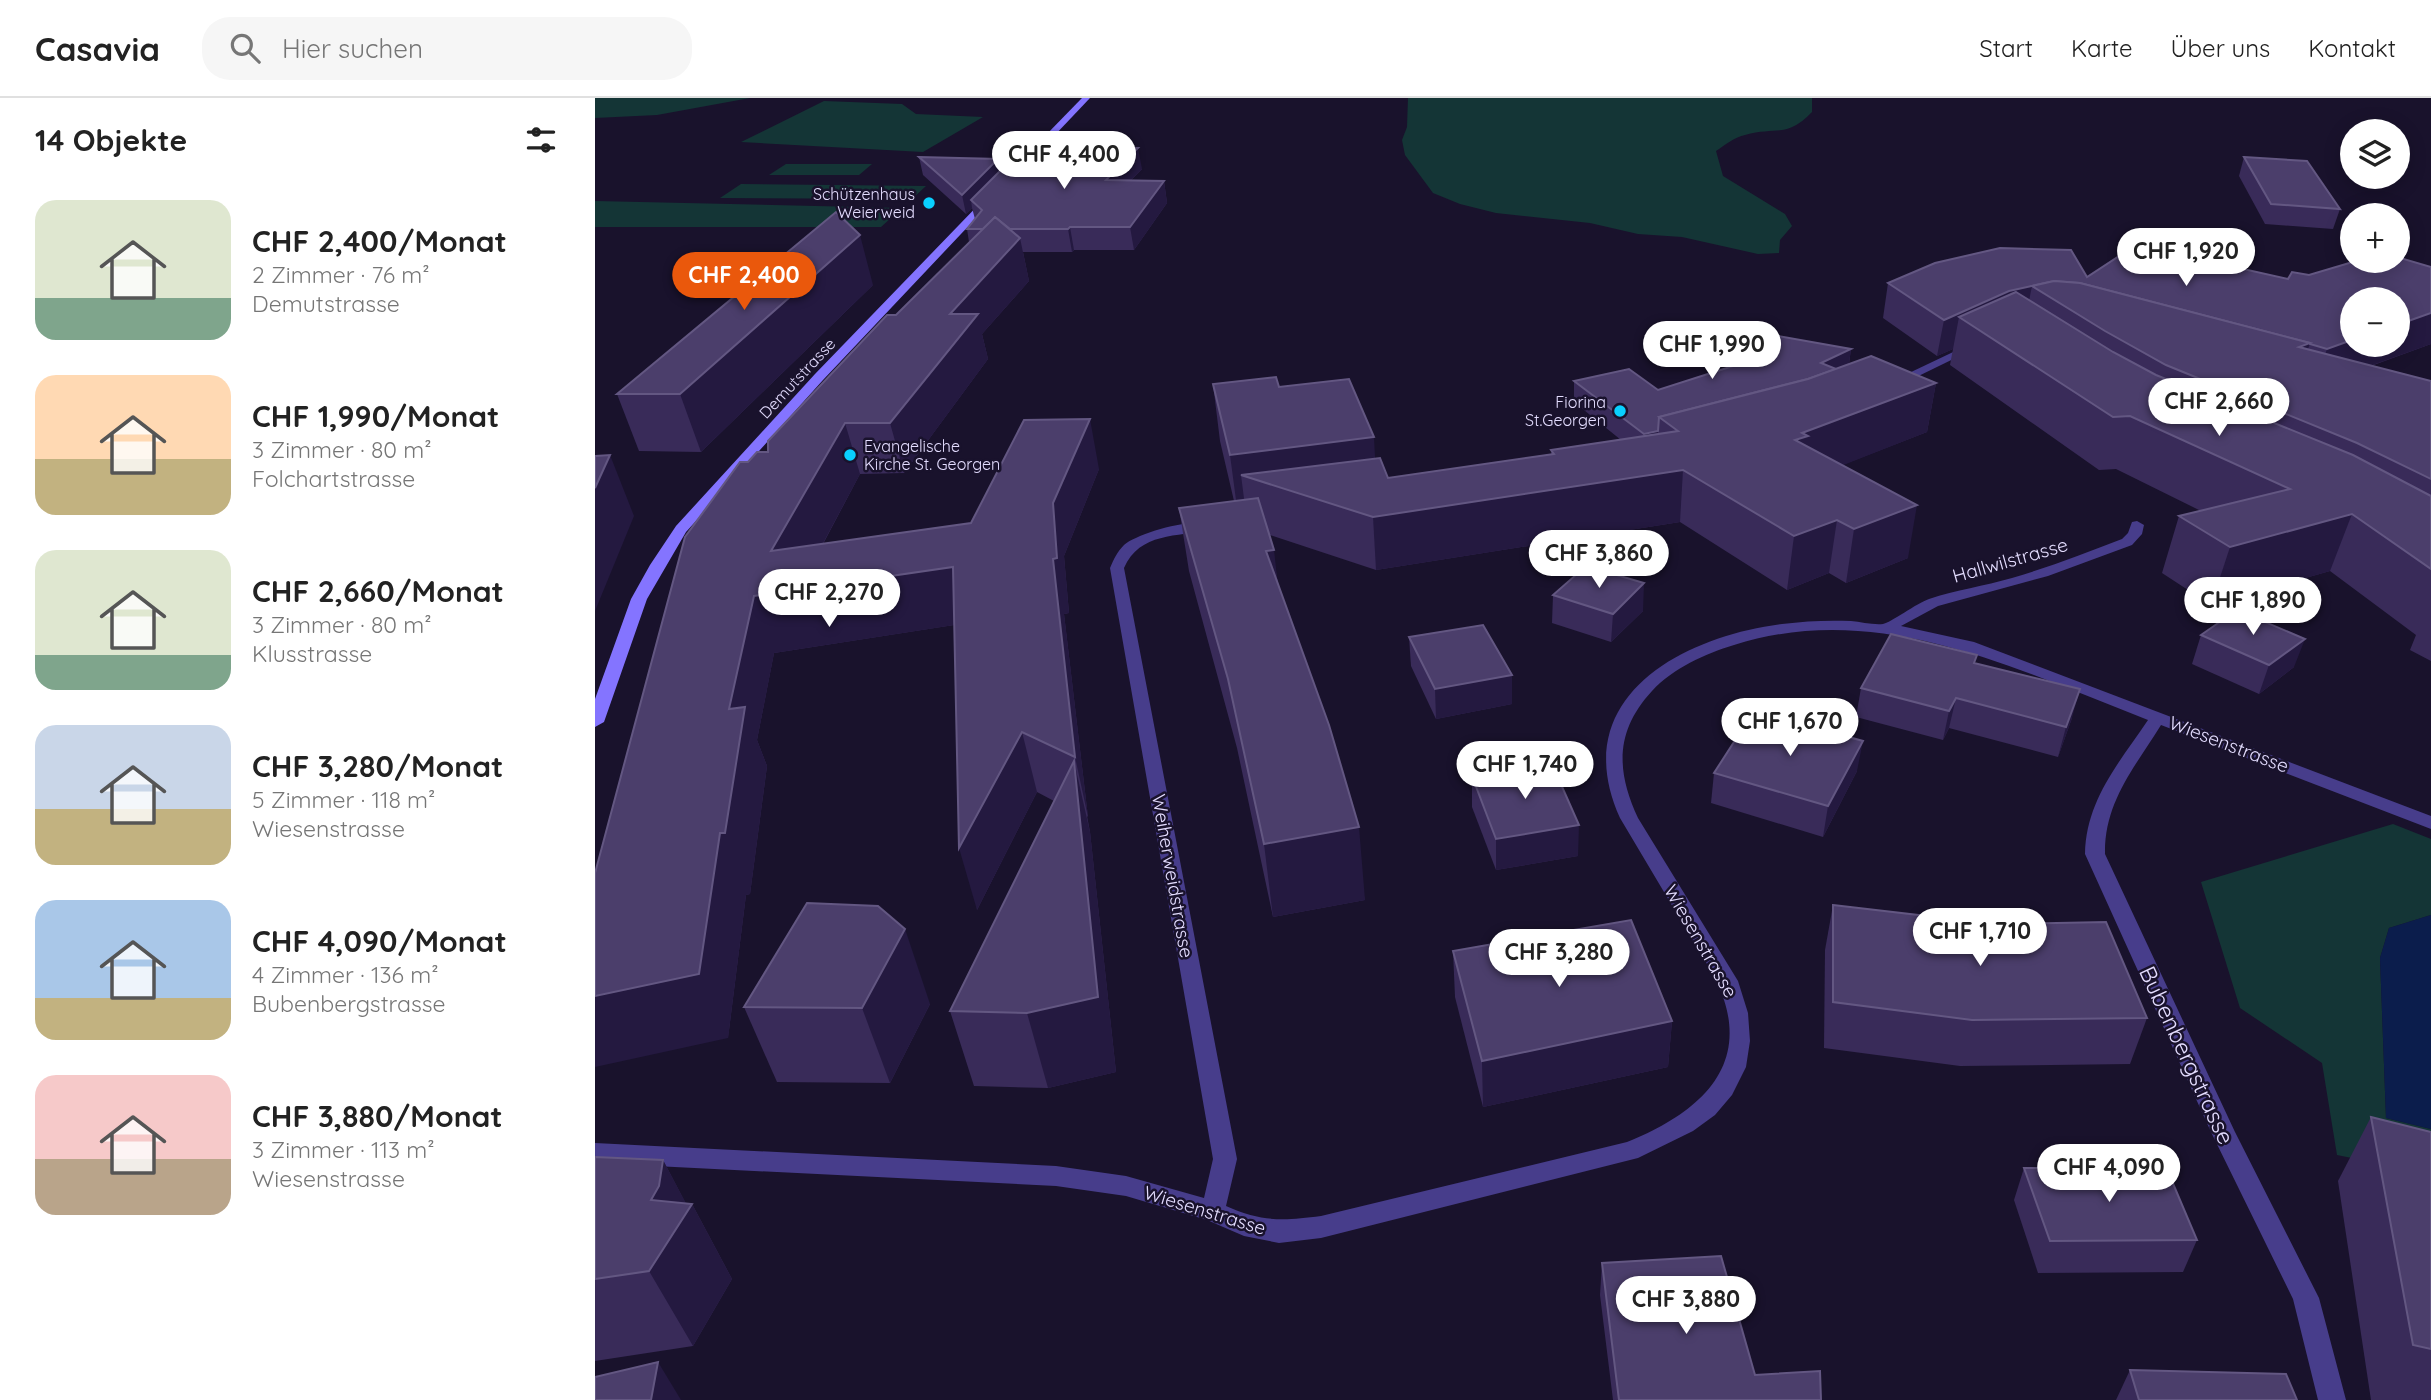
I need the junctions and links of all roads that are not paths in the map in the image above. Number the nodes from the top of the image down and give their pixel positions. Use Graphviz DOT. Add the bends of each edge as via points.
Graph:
graph roads {
  1 [pos="1086,98"];
  2 [pos="1982,342"];
  3 [pos="1882,389"];
  4 [pos="2137,525"];
  5 [pos="1214,526"];
  6 [pos="1889,628"];
  7 [pos="2158,717"];
  8 [pos="595,722"];
  9 [pos="2431,823"];
  10 [pos="595,1153"];
  11 [pos="1213,1211"];
  12 [pos="2332,1400"];
  1 -- 8 [label="street, Demutstrasse" via="819,377 681,529 639,599"];
  2 -- 3 [label="street"];
  4 -- 6 [label="street, Hallwilstrasse" via="2127,542 2036,576 1926,604 1907,612"];
  5 -- 11 [label="street, Weiherweidstrasse" via="1169,531 1133,545 1117,568 1225,1159"];
  6 -- 7 [label="street, Wiesenstrasse" via="1968,645"];
  6 -- 11 [label="street, Wiesenstrasse" via="1808,626 1736,638 1677,663 1654,679 1622,719 1614,754 1617,792 1737,1005 1739,1055 1729,1081 1697,1116 1662,1139 1630,1151 1321,1227 1279,1232 1244,1225"];
  7 -- 9 [label="street, Wiesenstrasse"];
  7 -- 12 [label="street, Bubenbergstrasse" via="2102,804 2093,835 2095,854 2206,1096 2306,1298"];
  10 -- 11 [label="street, Wiesenstrasse" via="1056,1176 1126,1185"];
}
